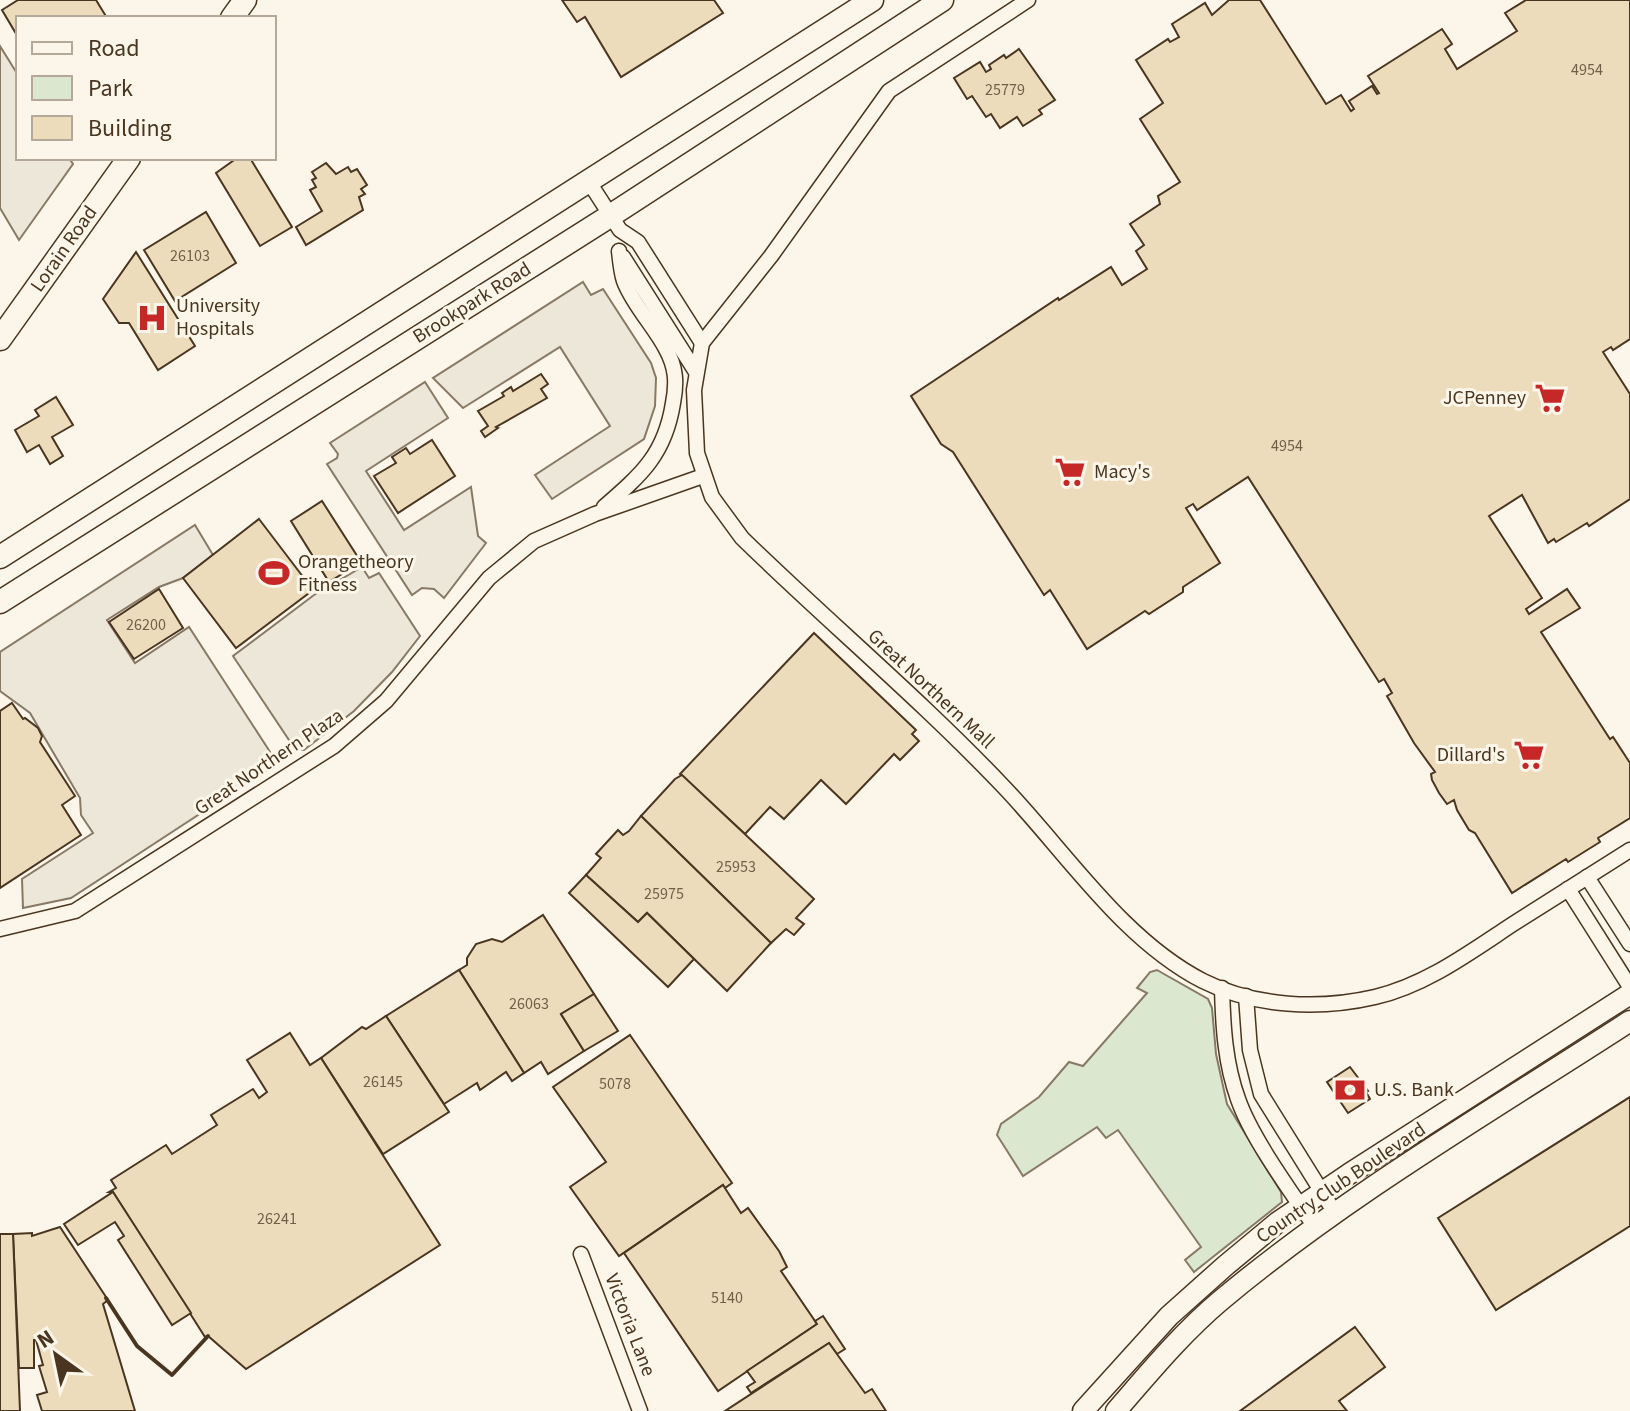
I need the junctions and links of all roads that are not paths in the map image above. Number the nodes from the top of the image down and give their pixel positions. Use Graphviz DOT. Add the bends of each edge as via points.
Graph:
graph roads {
  1 [pos="872,0"];
  2 [pos="942,0"];
  3 [pos="1028,0"];
  4 [pos="128,160"];
  5 [pos="589,182"];
  6 [pos="615,223"];
  7 [pos="619,251"];
  8 [pos="0,339"];
  9 [pos="702,343"];
  10 [pos="696,372"];
  11 [pos="703,476"];
  12 [pos="595,514"];
  13 [pos="0,557"];
  14 [pos="0,602"];
  15 [pos="1630,850"];
  16 [pos="1587,877"];
  17 [pos="1568,889"];
  18 [pos="0,929"];
  19 [pos="1630,944"];
  20 [pos="1630,987"];
  21 [pos="1222,988"];
  22 [pos="1630,994"];
  23 [pos="1246,996"];
  24 [pos="1630,1021"];
  25 [pos="1321,1192"];
  26 [pos="1301,1205"];
  27 [pos="1335,1213"];
  28 [pos="1315,1227"];
  29 [pos="581,1254"];
  30 [pos="640,1411"];
  31 [pos="1083,1411"];
  32 [pos="1116,1411"];
  1 -- 5 [label="main road, Brookpark Road"];
  2 -- 6 [label="main road, Brookpark Road"];
  3 -- 9 [label="street, Great Northern Mall" via="889,91"];
  4 -- 8 [label="main road, Lorain Road"];
  5 -- 6 [label="street"];
  5 -- 13 [label="main road, Brookpark Road"];
  6 -- 7 [label="street"];
  6 -- 9 [label="street" via="638,242"];
  6 -- 14 [label="main road, Brookpark Road"];
  7 -- 10 [label="street"];
  7 -- 12 [label="street, Great Northern Plaza" via="624,282 672,361 676,388 664,440 647,468"];
  9 -- 10 [label="street, Great Northern Mall"];
  10 -- 11 [label="street, Great Northern Mall" via="695,436"];
  11 -- 12 [label="street, Great Northern Plaza"];
  11 -- 21 [label="street, Great Northern Mall" via="736,532 994,777 1127,924 1178,966"];
  12 -- 18 [label="street, Great Northern Plaza" via="534,541 496,571 386,701 334,746 75,911"];
  15 -- 16 [label="street, Great Northern Mall"];
  16 -- 17 [label="street, Great Northern Mall"];
  16 -- 19 [label="street"];
  17 -- 20 [label="street"];
  17 -- 23 [label="street, Great Northern Mall" via="1406,988 1328,1004"];
  21 -- 23 [label="street, Great Northern Mall"];
  21 -- 26 [label="street" via="1225,1045 1237,1098"];
  22 -- 25 [label="street, Country Club Boulevard"];
  23 -- 25 [label="street" via="1250,1050 1261,1094"];
  24 -- 27 [label="street, Country Club Boulevard"];
  25 -- 26 [label="street, Country Club Boulevard"];
  25 -- 27 [label="street"];
  26 -- 28 [label="street"];
  26 -- 31 [label="street, Country Club Boulevard" via="1169,1316"];
  27 -- 28 [label="street, Country Club Boulevard"];
  28 -- 32 [label="street, Country Club Boulevard" via="1218,1303"];
  29 -- 30 [label="street, Victoria Lane"];
}
